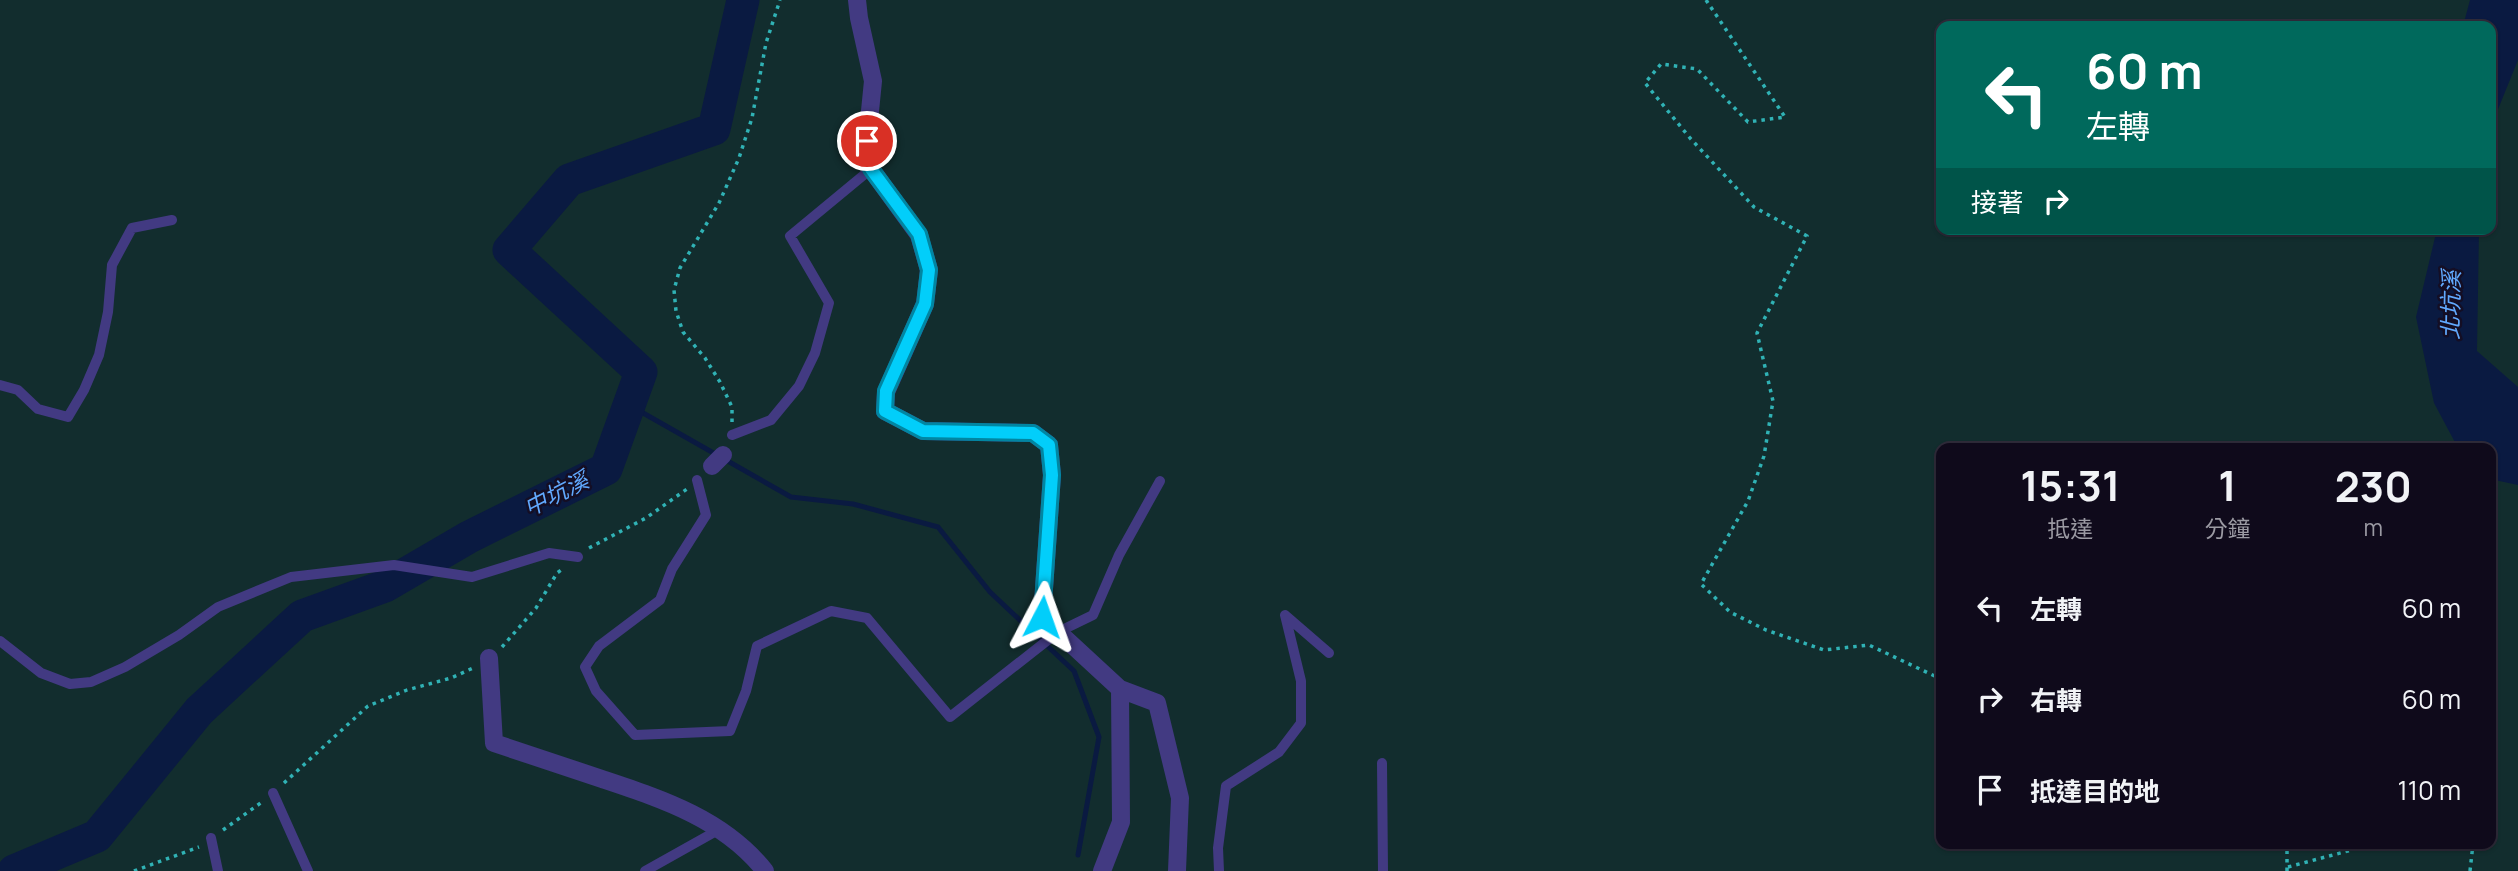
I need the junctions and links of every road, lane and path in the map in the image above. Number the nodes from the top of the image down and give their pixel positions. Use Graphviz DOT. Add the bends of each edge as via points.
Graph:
graph roads {
  1 [pos="780,0"];
  2 [pos="857,0"];
  3 [pos="1706,0"];
  4 [pos="871,169"];
  5 [pos="172,220"];
  6 [pos="0,384"];
  7 [pos="732,435"];
  8 [pos="697,480"];
  9 [pos="1160,481"];
  10 [pos="578,557"];
  11 [pos="1056,634"];
  12 [pos="0,641"];
  13 [pos="1329,653"];
  14 [pos="489,658"];
  15 [pos="1936,677"];
  16 [pos="1120,689"];
  17 [pos="1382,763"];
  18 [pos="273,793"];
  19 [pos="720,828"];
  20 [pos="211,838"];
  21 [pos="2287,849"];
  22 [pos="2357,849"];
  23 [pos="2472,849"];
  24 [pos="2287,869"];
  25 [pos="134,871"];
  26 [pos="218,871"];
  27 [pos="308,871"];
  28 [pos="645,871"];
  29 [pos="765,871"];
  30 [pos="1102,871"];
  31 [pos="1177,871"];
  32 [pos="1219,871"];
  33 [pos="1383,871"];
  34 [pos="2470,871"];
  1 -- 7 [label="path" via="739,158 719,203 680,268 674,290 683,332 705,358 733,407"];
  2 -- 4 [label="street" via="873,81 867,141"];
  3 -- 15 [label="path" via="1785,117 1748,122 1697,69 1661,64 1645,83 1754,207 1807,236 1757,333 1773,401 1763,456 1748,501 1701,584 1730,612 1766,630 1824,650 1869,645"];
  4 -- 7 [label="lane" via="790,236 829,303 815,352 799,386 771,420"];
  4 -- 11 [label="street" via="919,234 929,270 925,304 886,391 885,411 923,431 1033,433 1049,445 1052,475 1042,617"];
  5 -- 6 [label="lane" via="132,228 112,265 99,355 68,417 38,409 18,390"];
  8 -- 10 [label="path" via="646,518"];
  8 -- 11 [label="lane" via="706,514 672,569 660,600 599,646 585,667 596,691 635,735 730,731 757,646 831,611 867,618 950,717"];
  9 -- 11 [label="lane" via="1119,555 1093,615"];
  10 -- 12 [label="lane" via="549,553 472,577 394,565 291,577 218,607 125,667 92,682 70,684 41,673"];
  10 -- 14 [label="path" via="558,573 536,608"];
  11 -- 16 [label="street"];
  13 -- 32 [label="lane" via="1285,615 1301,681 1301,723 1279,752 1226,786"];
  14 -- 18 [label="path" via="451,678 369,706"];
  14 -- 19 [label="street" via="494,743 671,802"];
  16 -- 30 [label="street" via="1121,822"];
  16 -- 31 [label="street" via="1157,703 1180,798"];
  17 -- 33 [label="lane"];
  18 -- 20 [label="path"];
  18 -- 27 [label="lane"];
  19 -- 28 [label="lane"];
  19 -- 29 [label="street"];
  20 -- 25 [label="path" via="194,850"];
  20 -- 26 [label="lane"];
  21 -- 24 [label="path"];
  22 -- 24 [label="path"];
  23 -- 34 [label="path"];
}
